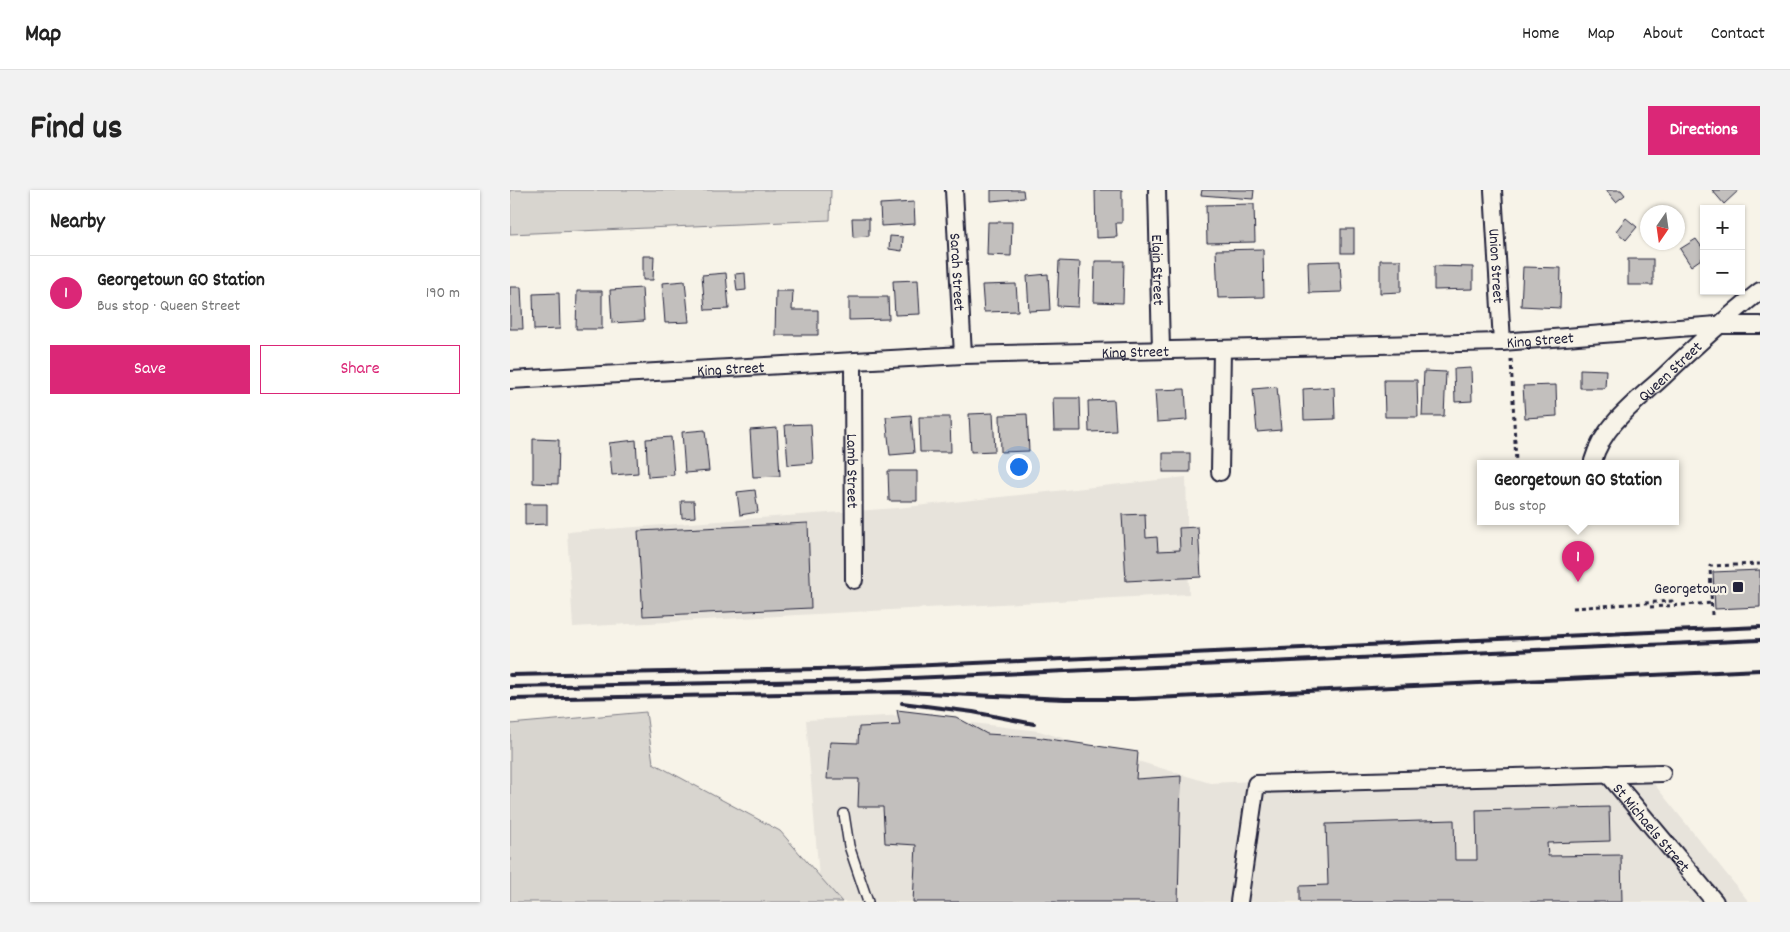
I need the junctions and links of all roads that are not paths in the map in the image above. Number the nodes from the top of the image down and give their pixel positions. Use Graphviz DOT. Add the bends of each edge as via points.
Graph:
graph roads {
  1 [pos="954,190"];
  2 [pos="1157,190"];
  3 [pos="1493,190"];
  4 [pos="1760,291"];
  5 [pos="1760,324"];
  6 [pos="1717,325"];
  7 [pos="1502,342"];
  8 [pos="1161,349"];
  9 [pos="1222,349"];
  10 [pos="963,355"];
  11 [pos="853,362"];
  12 [pos="510,380"];
  13 [pos="1593,460"];
  14 [pos="1220,472"];
  15 [pos="854,580"];
  16 [pos="1662,773"];
  17 [pos="1608,774"];
  18 [pos="844,814"];
  19 [pos="868,902"];
  20 [pos="1238,902"];
  21 [pos="1715,902"];
  1 -- 10 [label="street, Sarah Street"];
  2 -- 8 [label="street, Elgin Street"];
  3 -- 7 [label="street, Union Street"];
  4 -- 6 [label="street, Queen Street"];
  5 -- 6 [label="street, King Street"];
  6 -- 7 [label="street, King Street"];
  6 -- 13 [label="street, Queen Street" via="1615,421 1597,447"];
  7 -- 9 [label="street, King Street"];
  8 -- 9 [label="street, King Street"];
  8 -- 10 [label="street, King Street"];
  9 -- 14 [label="street"];
  10 -- 11 [label="street, King Street"];
  11 -- 12 [label="street, King Street"];
  11 -- 15 [label="street, Lamb Street"];
  16 -- 17 [label="street"];
  17 -- 20 [label="street" via="1256,784"];
  17 -- 21 [label="street, St Michaels Street"];
  18 -- 19 [label="lane" via="849,846"];
}
